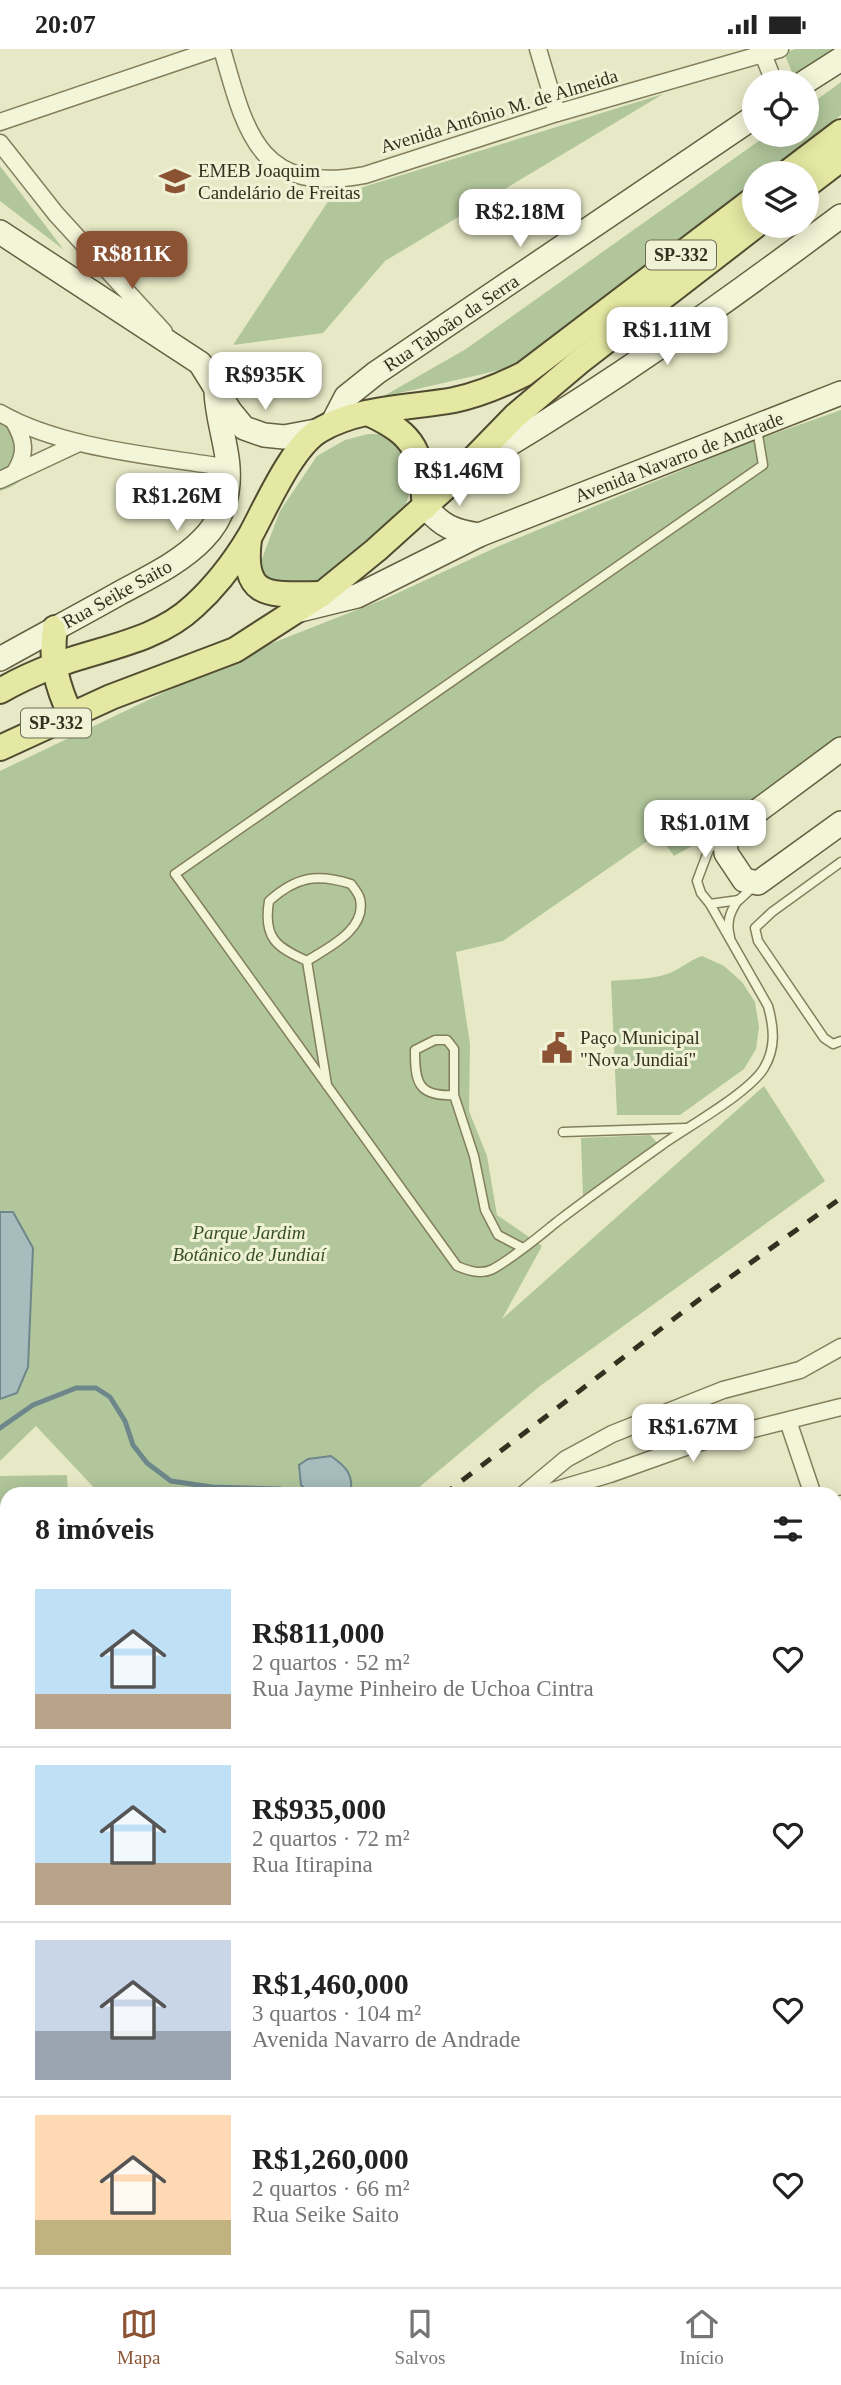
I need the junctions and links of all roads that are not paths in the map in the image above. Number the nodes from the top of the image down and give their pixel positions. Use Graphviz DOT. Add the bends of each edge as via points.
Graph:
graph roads {
  1 [pos="215,49"];
  2 [pos="222,49"];
  3 [pos="538,49"];
  4 [pos="780,49"];
  5 [pos="763,54"];
  6 [pos="841,59"];
  7 [pos="769,70"];
  8 [pos="819,73"];
  9 [pos="557,113"];
  10 [pos="0,122"];
  11 [pos="742,125"];
  12 [pos="841,132"];
  13 [pos="0,143"];
  14 [pos="841,159"];
  15 [pos="803,161"];
  16 [pos="819,176"];
  17 [pos="742,208"];
  18 [pos="841,216"];
  19 [pos="0,232"];
  20 [pos="742,236"];
  21 [pos="177,347"];
  22 [pos="216,391"];
  23 [pos="841,393"];
  24 [pos="368,413"];
  25 [pos="6,416"];
  26 [pos="757,426"];
  27 [pos="325,427"];
  28 [pos="244,428"];
  29 [pos="79,443"];
  30 [pos="229,462"];
  31 [pos="462,472"];
  32 [pos="7,476"];
  33 [pos="425,507"];
  34 [pos="479,535"];
  35 [pos="249,538"];
  36 [pos="322,594"];
  37 [pos="298,611"];
  38 [pos="55,628"];
  39 [pos="0,659"];
  40 [pos="53,666"];
  41 [pos="0,691"];
  42 [pos="71,716"];
  43 [pos="0,748"];
  44 [pos="841,749"];
  45 [pos="841,823"];
  46 [pos="725,835"];
  47 [pos="841,862"];
  48 [pos="758,883"];
  49 [pos="739,899"];
  50 [pos="710,904"];
  51 [pos="733,947"];
  52 [pos="307,961"];
  53 [pos="841,1041"];
  54 [pos="327,1088"];
  55 [pos="454,1095"];
  56 [pos="686,1128"];
  57 [pos="563,1132"];
  58 [pos="523,1248"];
  59 [pos="841,1347"];
  60 [pos="841,1407"];
  61 [pos="789,1421"];
  62 [pos="533,1487"];
  63 [pos="566,1487"];
  64 [pos="810,1487"];
  1 -- 10 [label="street"];
  2 -- 9 [label="street, Avenida Antônio M. de Almeida" via="251,133 277,167 296,176 338,180 365,175"];
  3 -- 9 [label="street"];
  4 -- 5 [label="street, Avenida Antônio M. de Almeida"];
  5 -- 7 [label="street"];
  5 -- 9 [label="street, Avenida Antônio M. de Almeida"];
  6 -- 8 [label="main road"];
  11 -- 27 [label="main road, Rua Taboão da Serra" via="376,373 346,397"];
  12 -- 15 [label="main road"];
  13 -- 21 [label="street"];
  14 -- 16 [label="main road"];
  17 -- 24 [label="main road, SP-332" via="524,374 457,400"];
  18 -- 31 [label="main road" via="723,304"];
  19 -- 21 [label="main road"];
  20 -- 31 [label="main road, SP-332" via="579,362 515,416"];
  21 -- 22 [label="main road" via="200,363"];
  22 -- 28 [label="main road"];
  22 -- 30 [label="main road, Rua Seike Saito"];
  23 -- 26 [label="main road, Avenida Navarro de Andrade"];
  24 -- 27 [label="main road, SP-332"];
  24 -- 33 [label="main road" via="407,435 419,458"];
  25 -- 29 [label="street"];
  25 -- 32 [label="street" via="21,434 24,447 23,459"];
  26 -- 34 [label="main road, Avenida Navarro de Andrade"];
  26 -- 54 [label="lane" via="763,465 175,874"];
  27 -- 28 [label="main road" via="284,437"];
  27 -- 35 [label="main road, SP-332" via="290,462"];
  28 -- 30 [label="street" via="235,438"];
  29 -- 30 [label="street"];
  29 -- 32 [label="street"];
  30 -- 38 [label="main road, Rua Seike Saito" via="222,512 202,540 153,575"];
  31 -- 33 [label="main road, SP-332"];
  33 -- 34 [label="main road" via="442,524"];
  33 -- 36 [label="main road, SP-332"];
  34 -- 37 [label="main road, Avenida Navarro de Andrade" via="357,596"];
  35 -- 36 [label="main road" via="247,571 261,589 272,594"];
  35 -- 40 [label="main road, SP-332" via="213,586 170,625"];
  36 -- 37 [label="main road, SP-332"];
  37 -- 42 [label="main road, SP-332" via="235,650"];
  38 -- 39 [label="main road, Rua Seike Saito"];
  38 -- 40 [label="main road"];
  40 -- 41 [label="main road, SP-332"];
  40 -- 42 [label="main road"];
  42 -- 43 [label="main road, SP-332"];
  44 -- 46 [label="main road"];
  45 -- 48 [label="main road"];
  46 -- 48 [label="main road" via="732,865 744,880"];
  46 -- 50 [label="lane" via="709,849 697,881"];
  47 -- 53 [label="lane" via="755,928 758,941 824,1038 833,1044"];
  48 -- 49 [label="lane"];
  49 -- 50 [label="lane"];
  49 -- 51 [label="lane" via="730,913"];
  50 -- 51 [label="lane"];
  51 -- 56 [label="lane" via="768,1006 773,1024 771,1052 749,1085"];
  52 -- 52 [label="lane" via="282,950 269,933 269,901 287,885 307,879 332,878 351,884 360,899 358,920 343,937"];
  52 -- 54 [label="lane"];
  54 -- 58 [label="lane" via="457,1266 490,1270"];
  55 -- 55 [label="lane" via="441,1096 421,1086 416,1079 415,1049 447,1040 454,1049"];
  55 -- 58 [label="lane" via="485,1210 498,1235"];
  56 -- 57 [label="lane"];
  56 -- 58 [label="lane"];
  59 -- 62 [label="street" via="800,1370 723,1390 612,1434 566,1459"];
  60 -- 61 [label="street"];
  61 -- 63 [label="street" via="697,1443"];
  61 -- 64 [label="street"];
}
